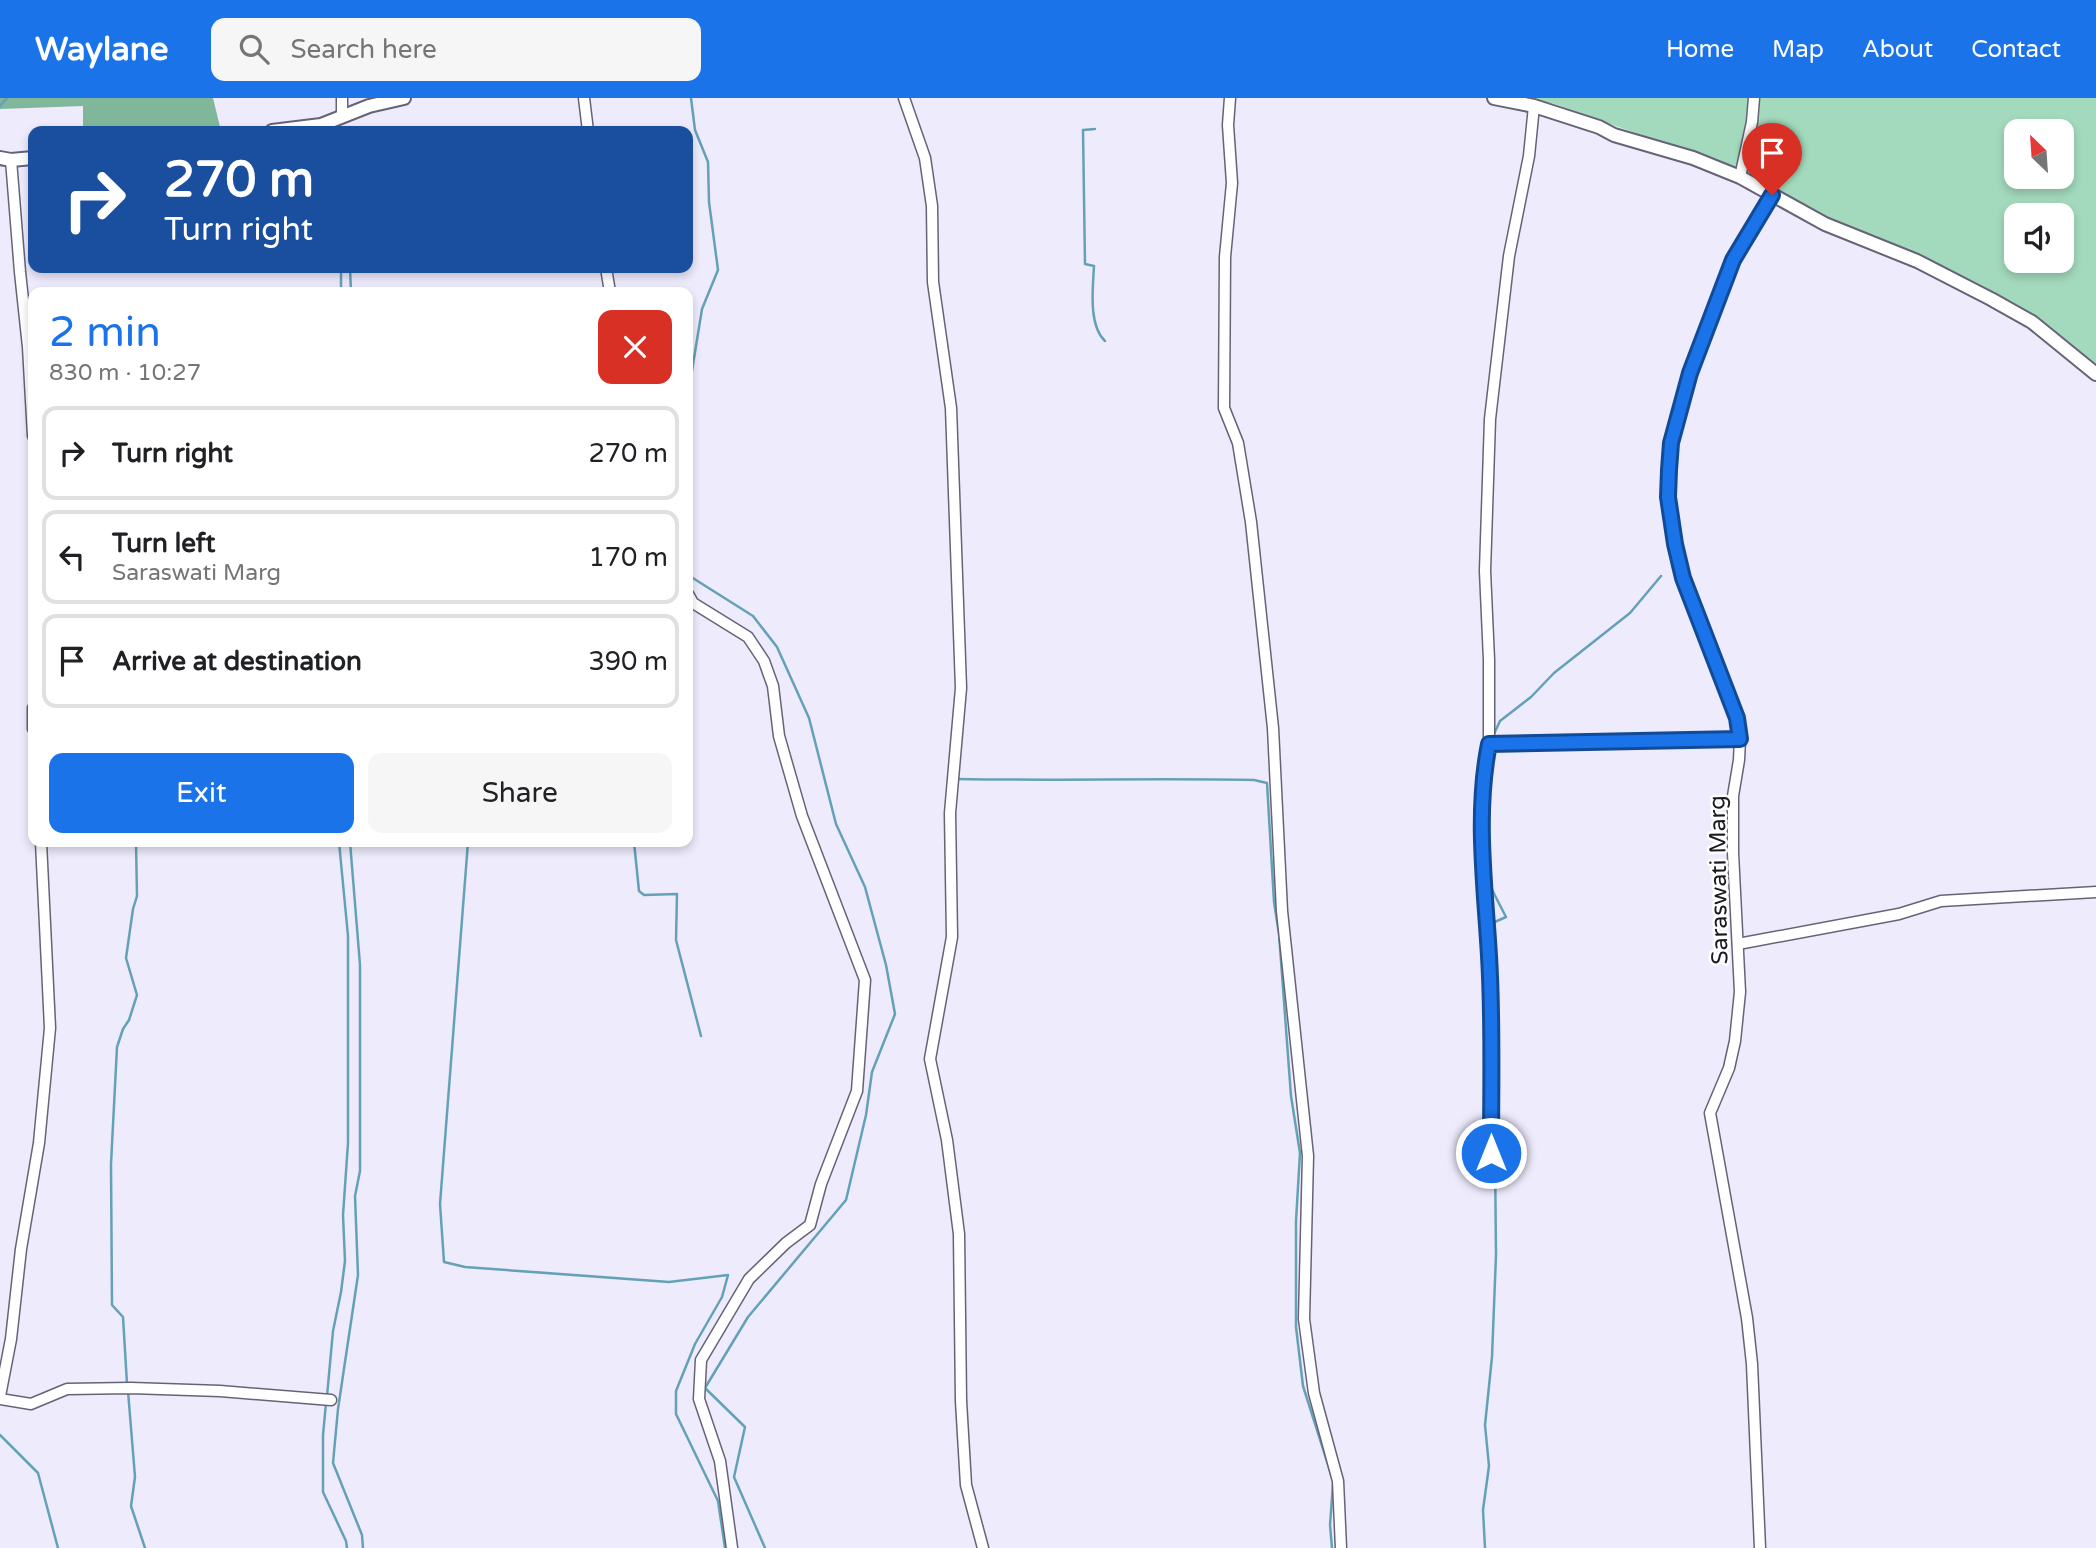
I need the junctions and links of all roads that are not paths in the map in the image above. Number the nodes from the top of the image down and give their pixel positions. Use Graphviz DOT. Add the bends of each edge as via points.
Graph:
graph roads {
  1 [pos="342,98"];
  2 [pos="404,98"];
  3 [pos="584,98"];
  4 [pos="904,98"];
  5 [pos="1230,98"];
  6 [pos="1494,98"];
  7 [pos="1754,98"];
  8 [pos="1534,106"];
  9 [pos="342,117"];
  10 [pos="313,126"];
  11 [pos="587,126"];
  12 [pos="28,158"];
  13 [pos="6,159"];
  14 [pos="1740,177"];
  15 [pos="1772,195"];
  16 [pos="28,339"];
  17 [pos="2096,374"];
  18 [pos="693,603"];
  19 [pos="1740,739"];
  20 [pos="1489,744"];
  21 [pos="41,847"];
  22 [pos="2096,892"];
  23 [pos="1738,944"];
  24 [pos="1491,1153"];
  25 [pos="0,1397"];
  26 [pos="331,1400"];
  27 [pos="732,1548"];
  28 [pos="983,1548"];
  29 [pos="1341,1548"];
  30 [pos="1760,1548"];
  1 -- 9 [label="street"];
  2 -- 9 [label="street"];
  3 -- 11 [label="street"];
  4 -- 28 [label="street" via="925,158 932,206 933,282 951,408 961,688 950,813 952,937 930,1059 947,1140 959,1234 966,1485"];
  5 -- 29 [label="street" via="1232,183 1225,257 1224,408 1238,443 1251,522 1270,701 1282,911 1308,1156 1304,1318 1314,1393 1338,1481"];
  6 -- 8 [label="street"];
  7 -- 14 [label="street"];
  8 -- 14 [label="street"];
  8 -- 20 [label="street" via="1505,283 1490,419 1485,571"];
  9 -- 10 [label="street"];
  12 -- 13 [label="street"];
  13 -- 16 [label="street"];
  14 -- 15 [label="street"];
  15 -- 17 [label="street" via="1991,299 2032,323"];
  15 -- 19 [label="street, Saraswati Marg" via="1733,260 1690,373 1671,443 1668,497 1675,544 1683,578 1737,718"];
  18 -- 27 [label="street" via="748,637 764,661 802,816 865,980 858,1091 810,1225 750,1279 701,1360 699,1399 720,1461"];
  19 -- 20 [label="street"];
  19 -- 23 [label="street, Saraswati Marg" via="1733,796"];
  20 -- 24 [label="street" via="1483,777 1483,855"];
  21 -- 25 [label="street" via="50,1041"];
  22 -- 23 [label="street" via="1941,901 1899,915"];
  23 -- 30 [label="street, Saraswati Marg" via="1735,1041 1710,1113 1747,1318"];
  25 -- 26 [label="street" via="31,1405 67,1390 131,1388"];
}
